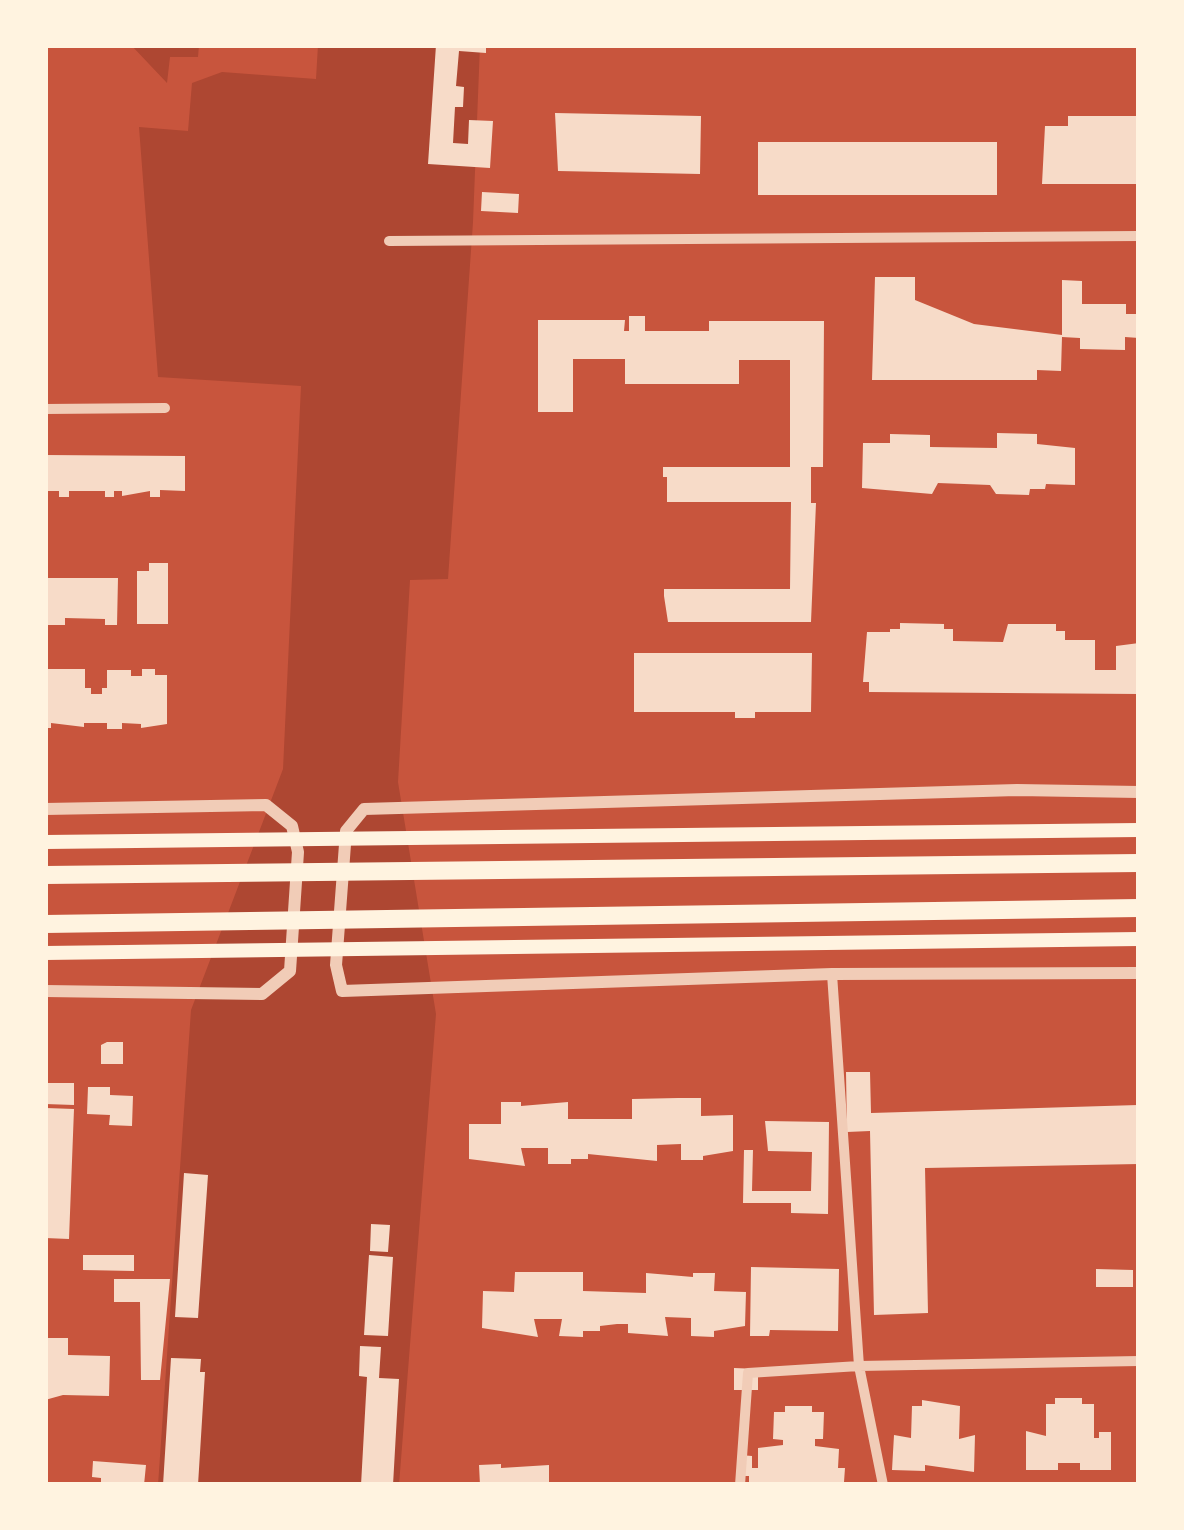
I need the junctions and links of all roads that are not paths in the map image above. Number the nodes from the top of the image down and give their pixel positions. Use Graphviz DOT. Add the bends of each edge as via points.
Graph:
graph roads {
  1 [pos="1139,236"];
  2 [pos="389,240"];
  3 [pos="164,408"];
  4 [pos="45,409"];
  5 [pos="1139,792"];
  6 [pos="45,809"];
  7 [pos="1139,830"];
  8 [pos="45,842"];
  9 [pos="1139,863"];
  10 [pos="45,875"];
  11 [pos="1139,911"];
  12 [pos="45,924"];
  13 [pos="1139,939"];
  14 [pos="45,953"];
  15 [pos="832,974"];
  16 [pos="1139,974"];
  17 [pos="45,991"];
  18 [pos="1139,1361"];
  19 [pos="859,1366"];
  20 [pos="740,1485"];
  21 [pos="883,1485"];
  1 -- 2 [label="street"];
  3 -- 4 [label="street"];
  5 -- 15 [label="street" via="364,809 346,831 336,965 342,991"];
  6 -- 17 [label="street" via="266,806 292,826 298,852 290,971 262,994"];
  7 -- 8 [label="main road"];
  9 -- 10 [label="highway"];
  11 -- 12 [label="highway"];
  13 -- 14 [label="main road"];
  15 -- 16 [label="street"];
  15 -- 19 [label="street"];
  18 -- 19 [label="street"];
  19 -- 20 [label="street" via="748,1373"];
  19 -- 21 [label="street"];
}
